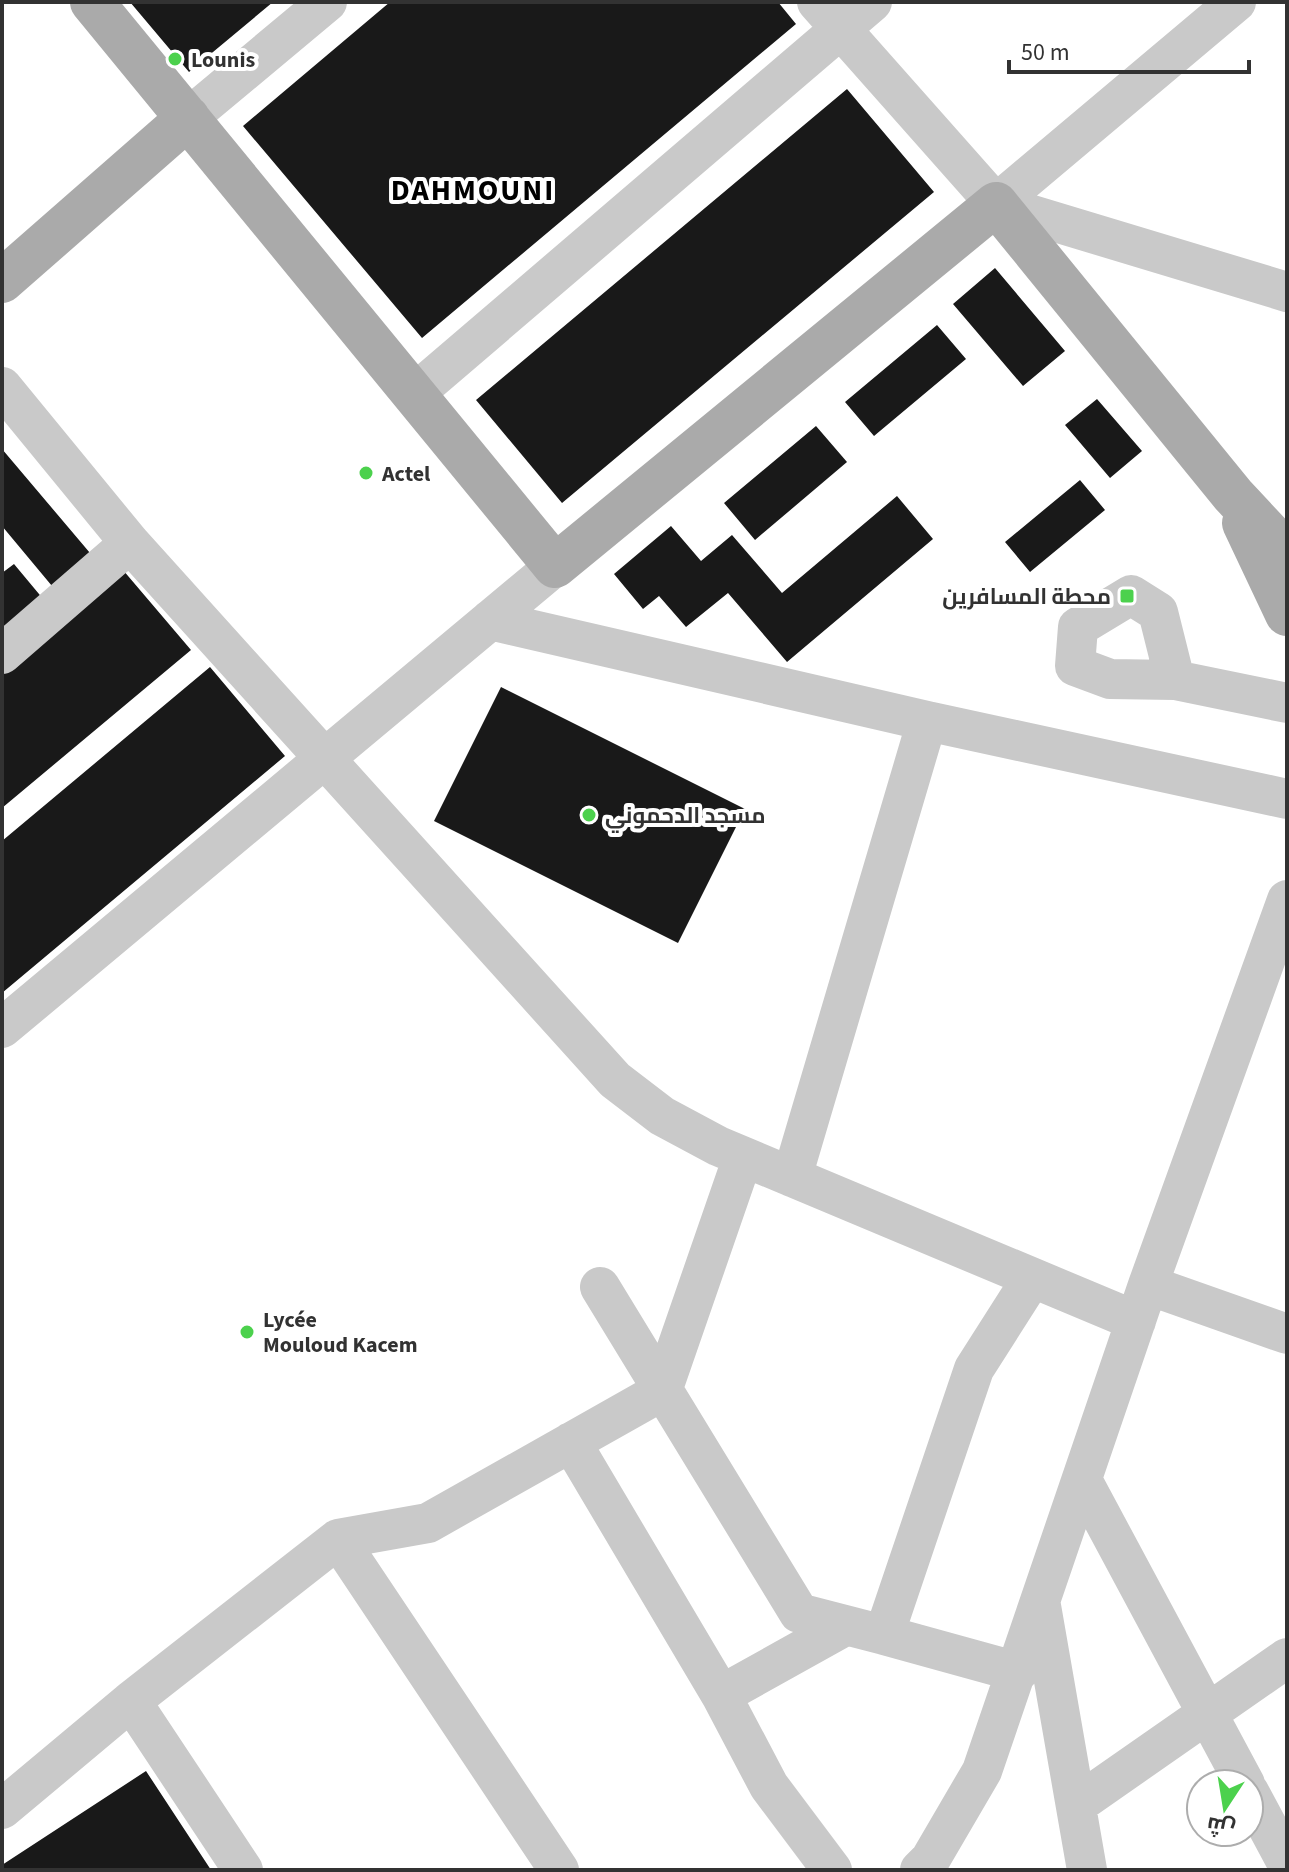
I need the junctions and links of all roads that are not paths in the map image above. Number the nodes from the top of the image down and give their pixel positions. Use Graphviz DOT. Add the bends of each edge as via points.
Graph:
graph roads {
  1 [pos="92,2"];
  2 [pos="327,2"];
  3 [pos="872,2"];
  4 [pos="1236,2"];
  5 [pos="828,16"];
  6 [pos="188,118"];
  7 [pos="996,204"];
  8 [pos="2,281"];
  9 [pos="1287,292"];
  10 [pos="2,387"];
  11 [pos="414,394"];
  12 [pos="1233,495"];
  13 [pos="130,543"];
  14 [pos="1287,553"];
  15 [pos="555,566"];
  16 [pos="1287,614"];
  17 [pos="490,620"];
  18 [pos="2,654"];
  19 [pos="1175,680"];
  20 [pos="1281,705"];
  21 [pos="927,721"];
  22 [pos="325,760"];
  23 [pos="1287,799"];
  24 [pos="1287,900"];
  25 [pos="2,1028"];
  26 [pos="743,1157"];
  27 [pos="792,1177"];
  28 [pos="1032,1278"];
  29 [pos="600,1287"];
  30 [pos="1142,1303"];
  31 [pos="1287,1334"];
  32 [pos="662,1391"];
  33 [pos="571,1442"];
  34 [pos="1082,1480"];
  35 [pos="338,1539"];
  36 [pos="1040,1602"];
  37 [pos="843,1627"];
  38 [pos="884,1635"];
  39 [pos="1287,1658"];
  40 [pos="1018,1672"];
  41 [pos="721,1695"];
  42 [pos="131,1701"];
  43 [pos="1206,1712"];
  44 [pos="1236,1768"];
  45 [pos="1076,1805"];
  46 [pos="2,1809"];
  47 [pos="1265,1822"];
  48 [pos="1287,1863"];
  49 [pos="243,1870"];
  50 [pos="559,1870"];
  51 [pos="832,1870"];
  52 [pos="920,1870"];
  53 [pos="1087,1870"];
  1 -- 6 [label="main road"];
  2 -- 6 [label="street"];
  3 -- 5 [label="street"];
  4 -- 7 [label="street"];
  5 -- 7 [label="street"];
  5 -- 11 [label="street"];
  6 -- 8 [label="main road"];
  6 -- 11 [label="main road"];
  7 -- 9 [label="street"];
  7 -- 12 [label="main road"];
  7 -- 15 [label="main road"];
  10 -- 13 [label="street"];
  11 -- 15 [label="main road"];
  12 -- 14 [label="main road"];
  12 -- 16 [label="main road"];
  13 -- 18 [label="street"];
  13 -- 22 [label="street"];
  15 -- 17 [label="street"];
  17 -- 21 [label="street"];
  17 -- 22 [label="street"];
  19 -- 20 [label="street"];
  21 -- 23 [label="street"];
  21 -- 27 [label="street"];
  22 -- 25 [label="street"];
  22 -- 26 [label="street" via="615,1080 662,1116"];
  24 -- 30 [label="street"];
  26 -- 27 [label="street"];
  26 -- 32 [label="street"];
  27 -- 28 [label="street"];
  28 -- 30 [label="street"];
  28 -- 38 [label="street" via="974,1369"];
  29 -- 32 [label="street"];
  30 -- 31 [label="street"];
  30 -- 34 [label="street"];
  32 -- 33 [label="street"];
  32 -- 37 [label="street" via="799,1613"];
  33 -- 35 [label="street" via="428,1523"];
  33 -- 41 [label="street"];
  34 -- 36 [label="street"];
  34 -- 43 [label="street"];
  35 -- 42 [label="street"];
  35 -- 50 [label="street"];
  36 -- 40 [label="street"];
  36 -- 45 [label="street"];
  37 -- 38 [label="street"];
  37 -- 41 [label="street"];
  38 -- 40 [label="street"];
  39 -- 43 [label="street"];
  40 -- 52 [label="street" via="982,1771"];
  41 -- 51 [label="street" via="769,1786"];
  42 -- 46 [label="street"];
  42 -- 49 [label="street"];
  43 -- 44 [label="street"];
  43 -- 45 [label="street"];
  45 -- 53 [label="street"];
  47 -- 48 [label="street"];
}
